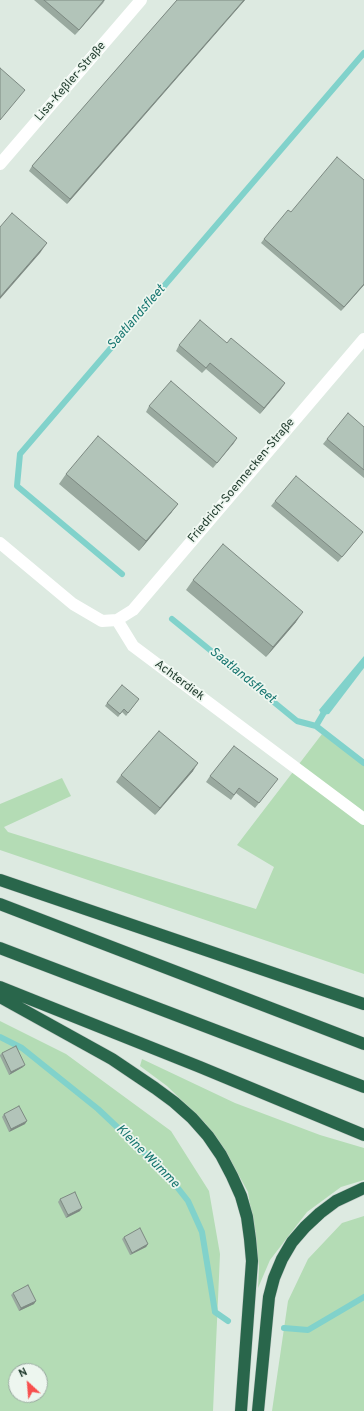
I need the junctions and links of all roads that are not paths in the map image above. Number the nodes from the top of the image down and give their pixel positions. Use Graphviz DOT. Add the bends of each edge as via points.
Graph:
graph roads {
  1 [pos="141,0"];
  2 [pos="0,164"];
  3 [pos="364,339"];
  4 [pos="0,543"];
  5 [pos="118,620"];
  6 [pos="364,820"];
  7 [pos="0,880"];
  8 [pos="0,904"];
  9 [pos="0,948"];
  10 [pos="0,987"];
  11 [pos="322,989"];
  12 [pos="0,997"];
  13 [pos="364,999"];
  14 [pos="364,1004"];
  15 [pos="364,1044"];
  16 [pos="364,1087"];
  17 [pos="364,1135"];
  18 [pos="364,1188"];
  19 [pos="241,1411"];
  20 [pos="258,1411"];
  1 -- 2 [label="street, Lisa-Keßler-Straße"];
  3 -- 5 [label="street, Friedrich-Soennecken-Straße" via="133,610"];
  4 -- 5 [label="street" via="73,604 102,620"];
  5 -- 6 [label="street, Achterdiek" via="133,646"];
  7 -- 11 [label="highway"];
  8 -- 15 [label="highway"];
  9 -- 16 [label="highway"];
  10 -- 17 [label="highway"];
  11 -- 13 [label="highway"];
  11 -- 14 [label="highway"];
  12 -- 19 [label="highway" via="112,1060 155,1088 192,1118 221,1155 241,1196 252,1253"];
  18 -- 20 [label="highway" via="336,1201 320,1213 292,1242 282,1259 269,1297"];
}
